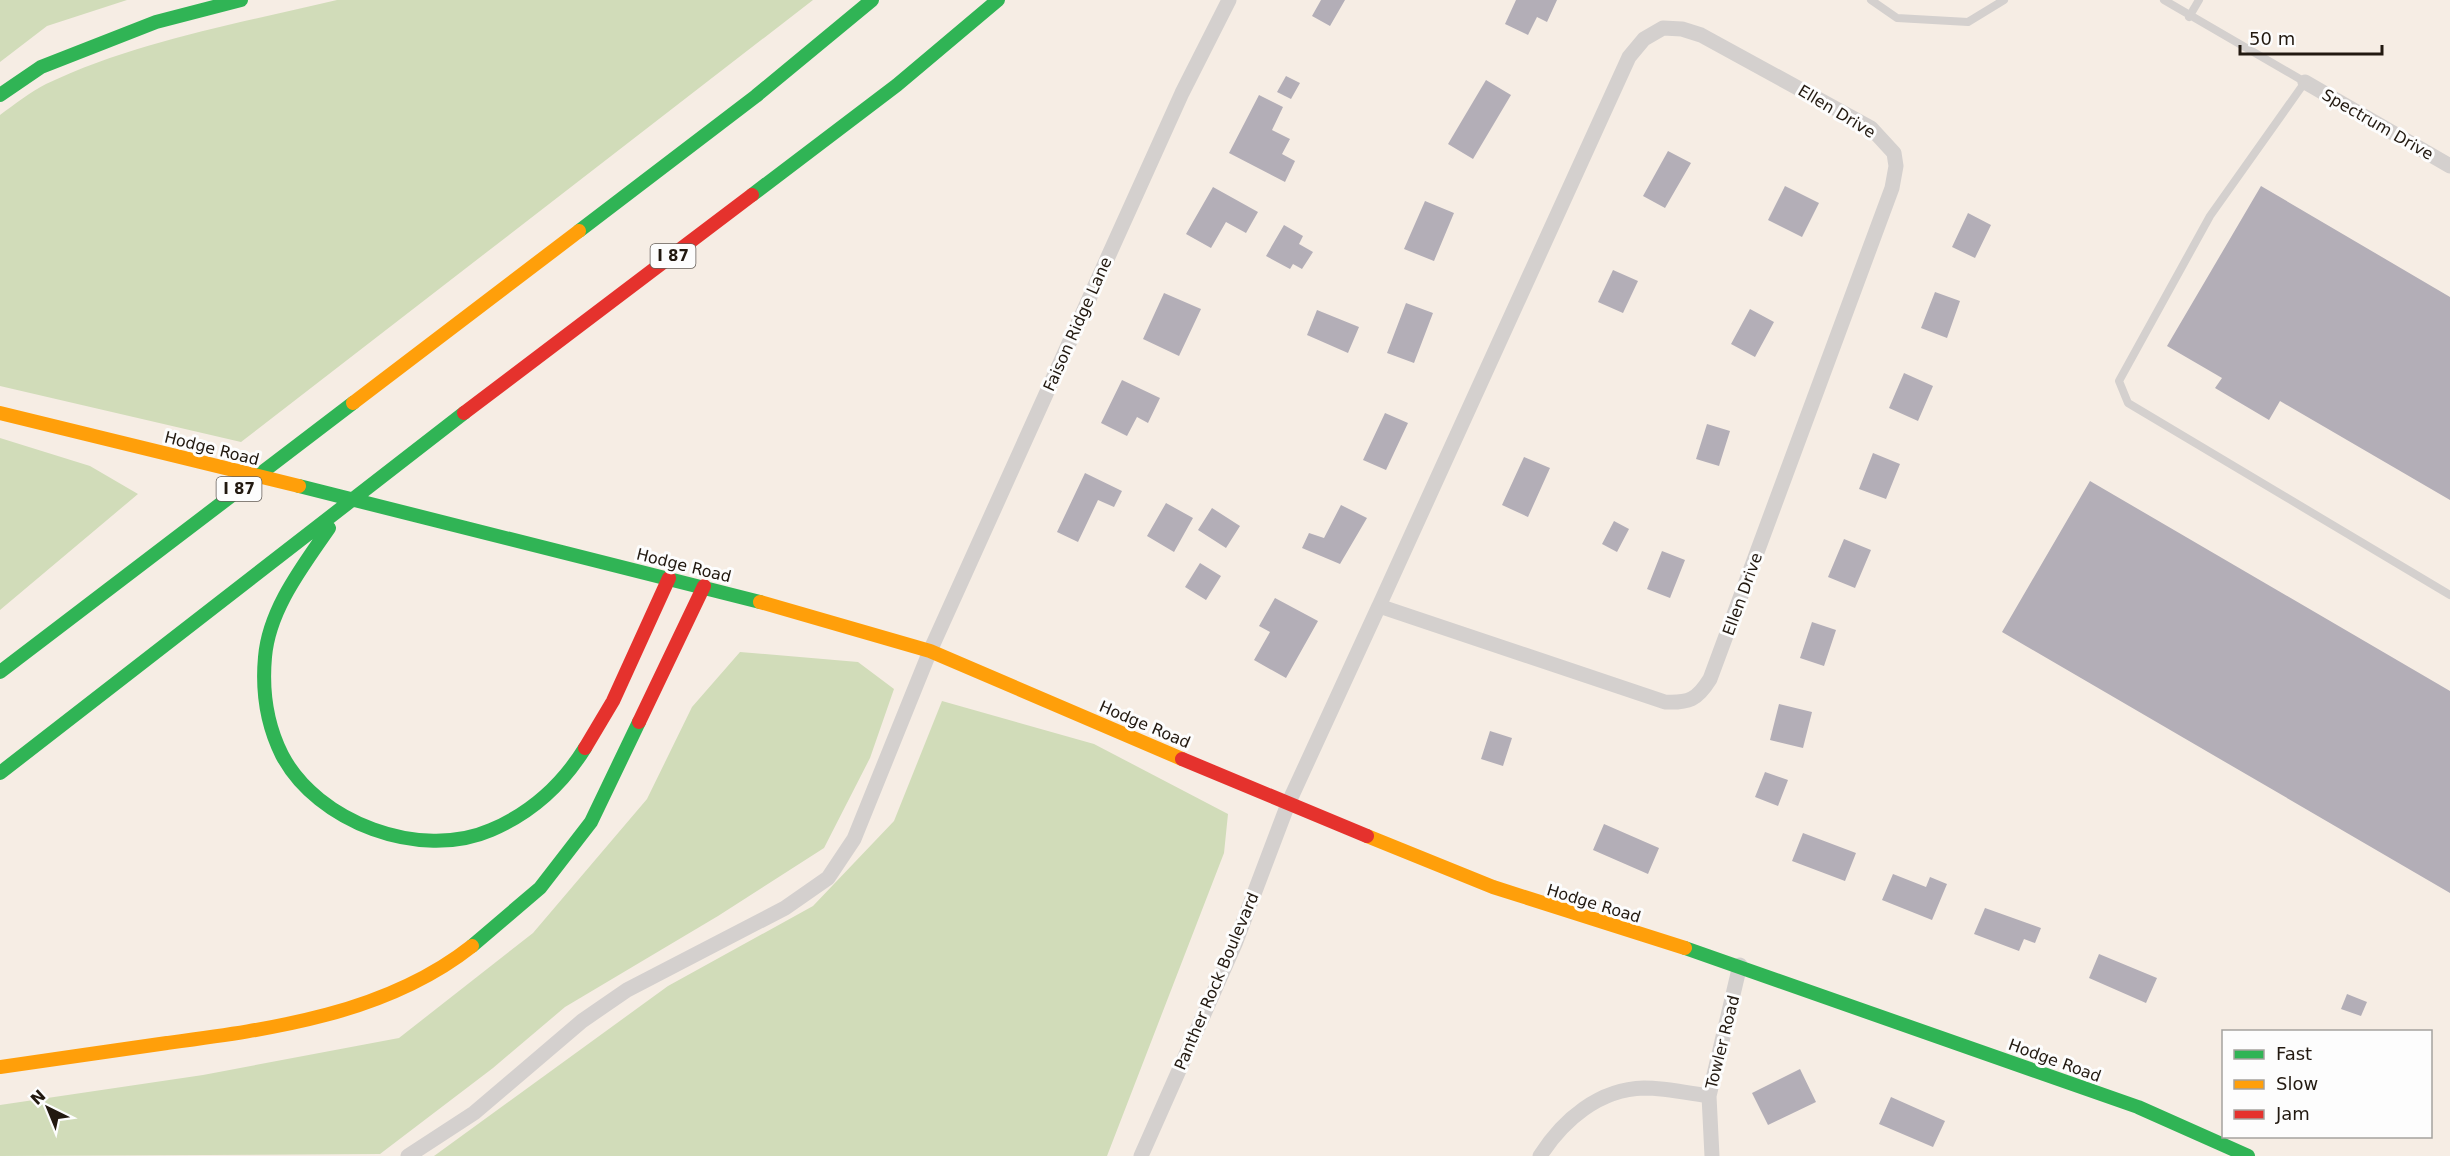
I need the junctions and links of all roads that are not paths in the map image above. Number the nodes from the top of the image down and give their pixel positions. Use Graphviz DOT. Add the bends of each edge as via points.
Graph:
graph roads {
  1 [pos="241,0"];
  2 [pos="872,0"];
  3 [pos="998,0"];
  4 [pos="1228,0"];
  5 [pos="1871,0"];
  6 [pos="2004,0"];
  7 [pos="2164,0"];
  8 [pos="2199,0"];
  9 [pos="2189,17"];
  10 [pos="2305,82"];
  11 [pos="0,94"];
  12 [pos="2450,166"];
  13 [pos="0,413"];
  14 [pos="344,507"];
  15 [pos="669,578"];
  16 [pos="704,586"];
  17 [pos="2450,595"];
  18 [pos="1379,606"];
  19 [pos="29,647"];
  20 [pos="930,651"];
  21 [pos="0,666"];
  22 [pos="0,672"];
  23 [pos="0,773"];
  24 [pos="1288,804"];
  25 [pos="1740,965"];
  26 [pos="0,1067"];
  27 [pos="1708,1096"];
  28 [pos="408,1156"];
  29 [pos="1141,1156"];
  30 [pos="1540,1156"];
  31 [pos="1712,1156"];
  32 [pos="2248,1156"];
  1 -- 11 [label="main road" via="156,22 41,67"];
  2 -- 19 [label="main road, I 87" via="756,96"];
  3 -- 14 [label="main road, I 87" via="897,86"];
  4 -- 20 [label="street, Faison Ridge Lane" via="1182,93"];
  5 -- 6 [label="lane" via="1897,18 1968,22"];
  7 -- 9 [label="lane"];
  8 -- 9 [label="lane"];
  9 -- 10 [label="lane"];
  10 -- 12 [label="street, Spectrum Drive"];
  10 -- 17 [label="lane" via="2210,216 2120,381 2128,403"];
  13 -- 15 [label="main road, Hodge Road"];
  14 -- 15 [label="main road" via="305,562 272,625 265,658 266,702 281,751 297,777 317,798 367,831 401,840 430,843 488,832 536,806 560,782 595,731"];
  14 -- 23 [label="main road, I 87"];
  15 -- 16 [label="main road, Hodge Road"];
  16 -- 20 [label="main road, Hodge Road"];
  16 -- 26 [label="main road" via="591,822 540,888 464,952 383,996 339,1012 234,1034"];
  18 -- 18 [label="street, Ellen Drive" via="1665,702 1683,703 1700,695 1710,679 1892,188 1896,166 1887,142 1871,128 1701,35 1664,28 1644,39 1629,57"];
  18 -- 24 [label="street, Ellen Drive"];
  19 -- 21 [label="main road"];
  19 -- 22 [label="main road, I 87"];
  20 -- 24 [label="main road, Hodge Road"];
  20 -- 28 [label="street, Faison Ridge Lane" via="854,839 828,878 785,908 627,990 582,1021 474,1113"];
  24 -- 25 [label="main road, Hodge Road" via="1493,887"];
  24 -- 29 [label="street, Panther Rock Boulevard" via="1235,944"];
  25 -- 27 [label="street, Towler Road"];
  25 -- 32 [label="main road, Hodge Road" via="2138,1107"];
  27 -- 30 [label="street" via="1643,1088 1605,1095 1573,1116"];
  27 -- 31 [label="street, Towler Road"];
}
